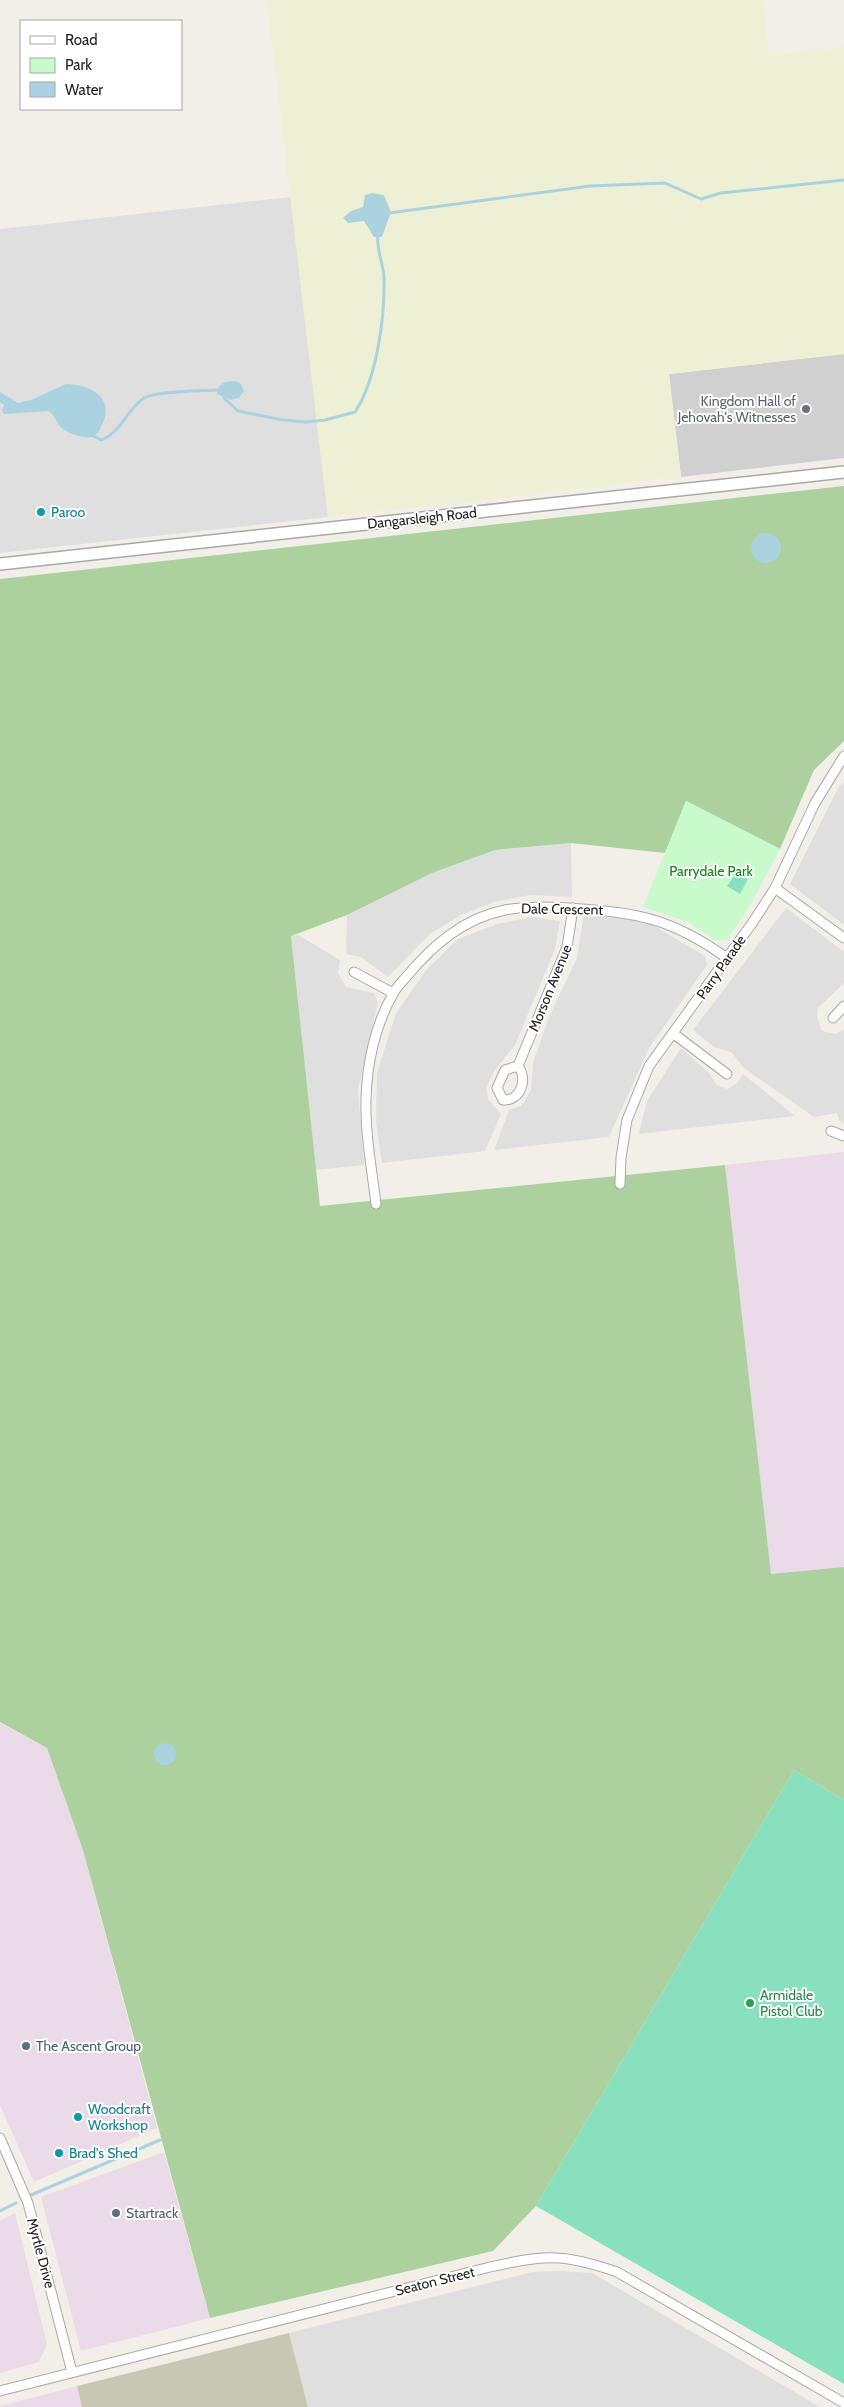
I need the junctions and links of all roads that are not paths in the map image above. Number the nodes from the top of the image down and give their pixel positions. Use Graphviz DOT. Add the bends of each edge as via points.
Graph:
graph roads {
  1 [pos="844,472"];
  2 [pos="0,564"];
  3 [pos="844,756"];
  4 [pos="774,888"];
  5 [pos="573,908"];
  6 [pos="844,938"];
  7 [pos="727,958"];
  8 [pos="354,972"];
  9 [pos="393,993"];
  10 [pos="844,1006"];
  11 [pos="833,1018"];
  12 [pos="674,1034"];
  13 [pos="518,1066"];
  14 [pos="727,1074"];
  15 [pos="831,1131"];
  16 [pos="844,1136"];
  17 [pos="620,1184"];
  18 [pos="376,1204"];
  19 [pos="0,2138"];
  20 [pos="72,2372"];
  21 [pos="0,2391"];
  22 [pos="844,2403"];
  1 -- 2 [label="street, Dangarsleigh Road"];
  3 -- 4 [label="street, Parry Parade" via="815,803"];
  4 -- 6 [label="street"];
  4 -- 7 [label="street, Parry Parade"];
  5 -- 7 [label="street, Dale Crescent" via="646,916 680,929"];
  5 -- 9 [label="street, Dale Crescent" via="524,907 465,924 433,948"];
  5 -- 13 [label="street, Morson Avenue" via="567,947"];
  7 -- 12 [label="street, Parry Parade"];
  8 -- 9 [label="street"];
  9 -- 18 [label="street, Dale Crescent" via="370,1057 366,1092"];
  10 -- 11 [label="street"];
  12 -- 14 [label="street"];
  12 -- 17 [label="street, Parry Parade" via="649,1066 636,1093 620,1158"];
  15 -- 16 [label="street"];
  19 -- 20 [label="street, Myrtle Drive" via="28,2203"];
  20 -- 21 [label="street, Seaton Street"];
  20 -- 22 [label="street, Seaton Street" via="490,2267 554,2256 596,2264 637,2282"];
}
